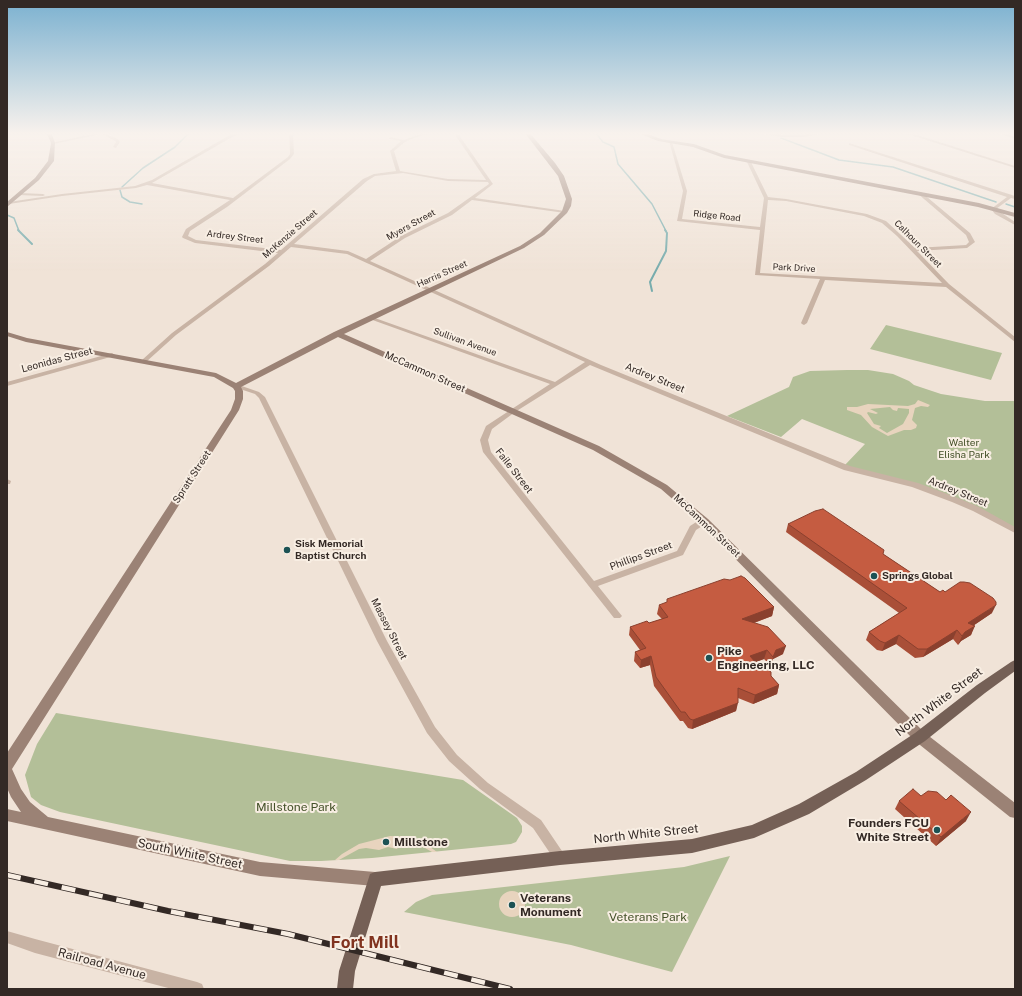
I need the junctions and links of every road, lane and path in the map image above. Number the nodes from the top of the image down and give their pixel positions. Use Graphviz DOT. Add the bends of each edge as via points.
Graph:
graph roads {
  1 [pos="37,178"];
  2 [pos="159,178"];
  3 [pos="261,178"];
  4 [pos="368,178"];
  5 [pos="439,178"];
  6 [pos="487,178"];
  7 [pos="562,178"];
  8 [pos="681,178"];
  9 [pos="757,178"];
  10 [pos="839,178"];
  11 [pos="955,178"];
  12 [pos="489,181"];
  13 [pos="145,184"];
  14 [pos="919,193"];
  15 [pos="20,194"];
  16 [pos="62,195"];
  17 [pos="1012,197"];
  18 [pos="472,198"];
  19 [pos="766,198"];
  20 [pos="233,199"];
  21 [pos="8,204"];
  22 [pos="993,209"];
  23 [pos="565,212"];
  24 [pos="1015,215"];
  25 [pos="1015,224"];
  26 [pos="762,229"];
  27 [pos="290,245"];
  28 [pos="913,250"];
  29 [pos="282,252"];
  30 [pos="367,261"];
  31 [pos="823,278"];
  32 [pos="947,285"];
  33 [pos="429,289"];
  34 [pos="370,318"];
  35 [pos="804,323"];
  36 [pos="7,334"];
  37 [pos="337,334"];
  38 [pos="1015,340"];
  39 [pos="112,356"];
  40 [pos="144,361"];
  41 [pos="590,362"];
  42 [pos="7,384"];
  43 [pos="555,384"];
  44 [pos="236,386"];
  45 [pos="513,411"];
  46 [pos="704,522"];
  47 [pos="1015,530"];
  48 [pos="592,585"];
  49 [pos="617,616"];
  50 [pos="1015,665"];
  51 [pos="920,737"];
  52 [pos="7,765"];
  53 [pos="7,772"];
  54 [pos="1015,812"];
  55 [pos="7,815"];
  56 [pos="47,823"];
  57 [pos="560,858"];
  58 [pos="375,878"];
  59 [pos="7,937"];
  60 [pos="197,989"];
  61 [pos="344,989"];
  1 -- 15 [label="street"];
  2 -- 13 [label="street"];
  3 -- 20 [label="street"];
  4 -- 27 [label="street, McKenzie Street"];
  5 -- 12 [label="street, McKenzie Street"];
  6 -- 12 [label="street"];
  7 -- 23 [label="street" via="569,199"];
  8 -- 26 [label="street, Ridge Road" via="685,191 679,220"];
  9 -- 19 [label="street"];
  10 -- 14 [label="street"];
  11 -- 17 [label="street"];
  12 -- 18 [label="street, Myers Street" via="491,184"];
  13 -- 16 [label="street"];
  13 -- 20 [label="street"];
  14 -- 22 [label="street"];
  14 -- 28 [label="street" via="968,234 972,242 968,246"];
  15 -- 16 [label="street"];
  15 -- 21 [label="street"];
  16 -- 21 [label="street"];
  17 -- 22 [label="street"];
  18 -- 23 [label="street"];
  18 -- 30 [label="street, Myers Street" via="450,214 403,237"];
  19 -- 26 [label="street, Park Drive"];
  19 -- 28 [label="street, Calhoun Street" via="876,218 891,227"];
  20 -- 29 [label="street, Ardrey Street" via="188,230 185,237 195,241"];
  22 -- 24 [label="street"];
  22 -- 25 [label="street"];
  23 -- 33 [label="street, Harris Street" via="542,234 522,247"];
  26 -- 31 [label="street, Park Drive" via="757,274"];
  27 -- 29 [label="street, McKenzie Street"];
  27 -- 30 [label="street, Ardrey Street" via="348,252"];
  28 -- 32 [label="street, Calhoun Street"];
  29 -- 40 [label="street, McKenzie Street" via="174,334"];
  30 -- 33 [label="street, Ardrey Street"];
  31 -- 32 [label="street, Park Drive"];
  31 -- 35 [label="street"];
  32 -- 38 [label="street, Calhoun Street"];
  33 -- 34 [label="street, Harris Street"];
  33 -- 41 [label="street, Ardrey Street"];
  34 -- 37 [label="street, Harris Street"];
  34 -- 43 [label="street, Sullivan Avenue"];
  36 -- 39 [label="street"];
  37 -- 44 [label="street, Harris Street"];
  37 -- 45 [label="street, McCammon Street"];
  39 -- 40 [label="street"];
  39 -- 42 [label="street, Leonidas Street"];
  40 -- 44 [label="street" via="216,375"];
  41 -- 43 [label="street, Faile Street"];
  41 -- 47 [label="street, Ardrey Street" via="827,460 915,485 955,500"];
  43 -- 45 [label="street, Faile Street"];
  44 -- 52 [label="street, Spratt Street" via="239,399 235,410"];
  44 -- 57 [label="street, Massey Street" via="262,397 382,641 431,730 453,758 484,786 537,824"];
  45 -- 46 [label="street, McCammon Street" via="628,465 664,487"];
  45 -- 48 [label="street, Faile Street" via="489,428 484,440 487,452"];
  46 -- 48 [label="street, Phillips Street" via="693,528 680,553"];
  46 -- 51 [label="street, McCammon Street"];
  48 -- 49 [label="street, Faile Street"];
  50 -- 51 [label="main road, North White Street"];
  51 -- 54 [label="street, McCammon Street"];
  51 -- 57 [label="main road, North White Street" via="861,776 804,809 754,831 692,846"];
  53 -- 56 [label="street" via="25,806"];
  55 -- 56 [label="street, South White Street"];
  56 -- 58 [label="street, South White Street" via="260,869"];
  57 -- 58 [label="main road, North White Street"];
  58 -- 61 [label="main road"];
  59 -- 60 [label="street, Railroad Avenue"];
}
